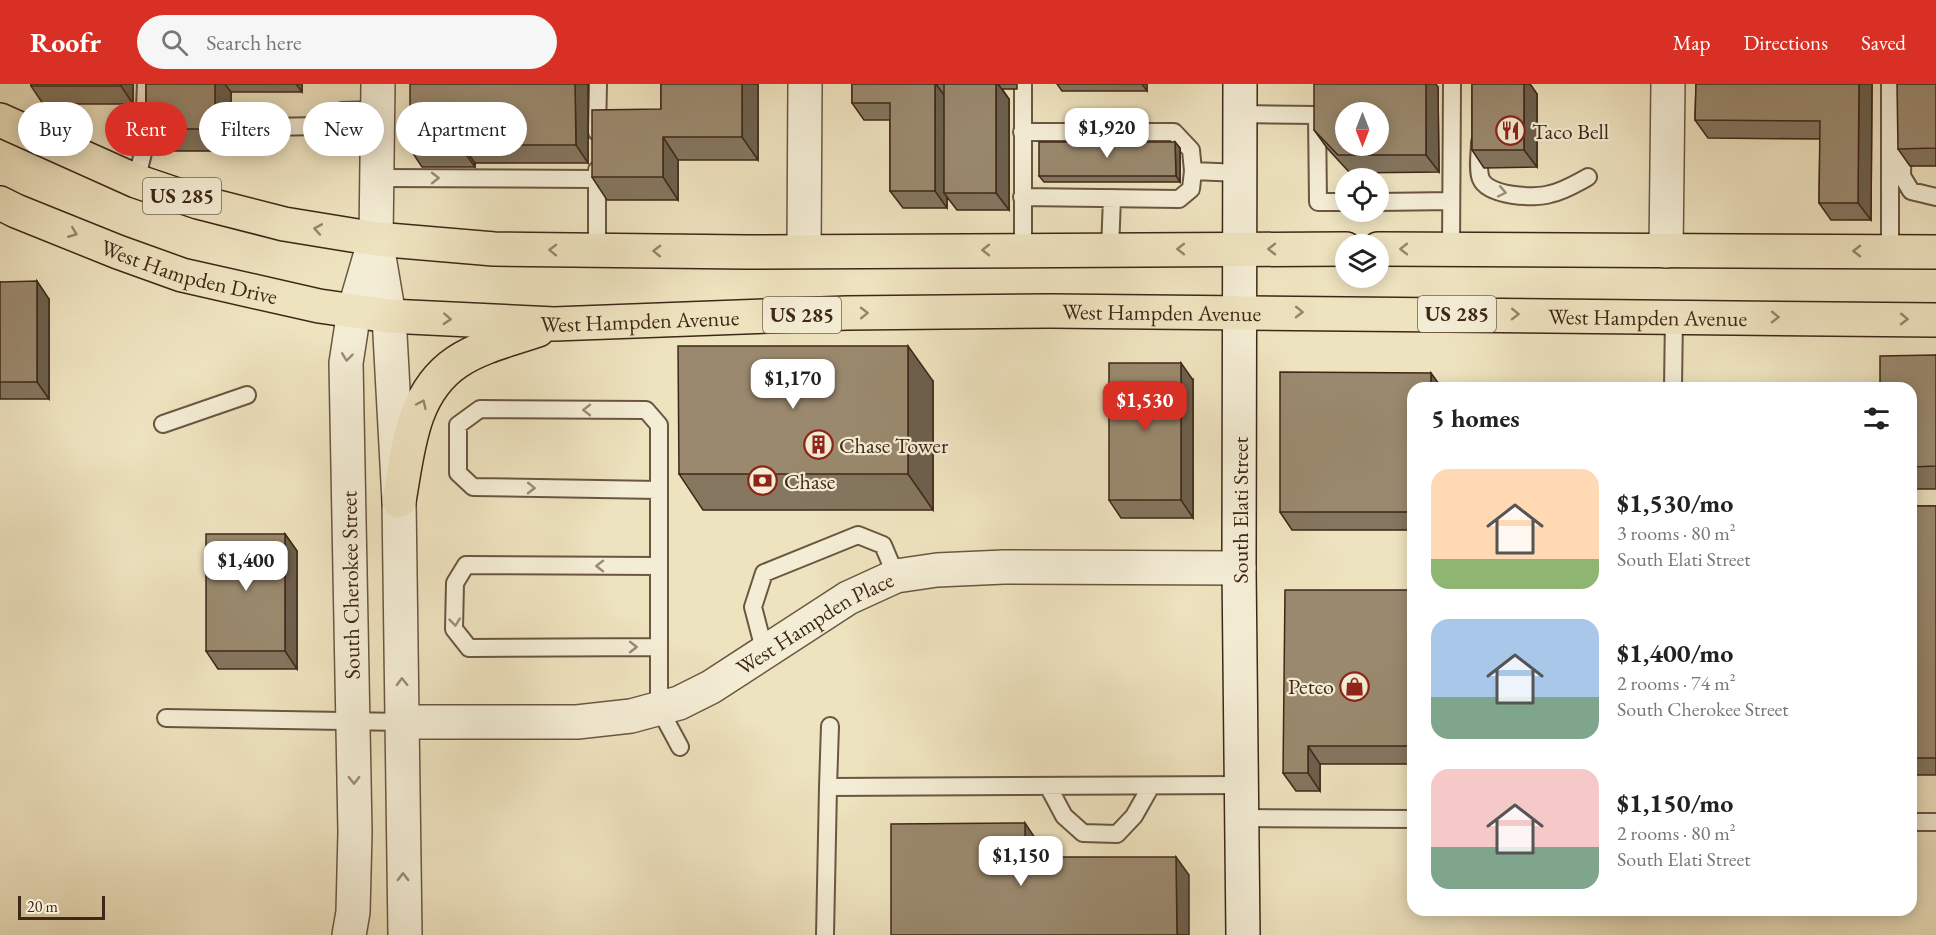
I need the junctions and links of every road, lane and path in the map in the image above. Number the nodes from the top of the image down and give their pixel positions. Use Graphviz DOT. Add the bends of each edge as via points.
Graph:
graph roads {
  1 [pos="146,84"];
  2 [pos="598,84"];
  3 [pos="805,84"];
  4 [pos="1023,84"];
  5 [pos="1452,84"];
  6 [pos="1668,84"];
  7 [pos="1890,84"];
  8 [pos="1903,84"];
  9 [pos="378,97"];
  10 [pos="1240,99"];
  11 [pos="0,120"];
  12 [pos="291,127"];
  13 [pos="1480,131"];
  14 [pos="1023,132"];
  15 [pos="1193,171"];
  16 [pos="1240,173"];
  17 [pos="1588,177"];
  18 [pos="376,178"];
  19 [pos="597,179"];
  20 [pos="136,181"];
  21 [pos="1023,197"];
  22 [pos="1936,197"];
  23 [pos="1112,198"];
  24 [pos="1451,201"];
  25 [pos="1335,202"];
  26 [pos="1389,202"];
  27 [pos="0,203"];
  28 [pos="0,216"];
  29 [pos="36,219"];
  30 [pos="376,239"];
  31 [pos="1240,249"];
  32 [pos="1335,249"];
  33 [pos="1389,249"];
  34 [pos="597,250"];
  35 [pos="1023,250"];
  36 [pos="1110,250"];
  37 [pos="1451,250"];
  38 [pos="1666,250"];
  39 [pos="804,251"];
  40 [pos="1890,252"];
  41 [pos="1936,252"];
  42 [pos="354,311"];
  43 [pos="1240,312"];
  44 [pos="388,316"];
  45 [pos="1674,316"];
  46 [pos="1936,320"];
  47 [pos="554,324"];
  48 [pos="1673,382"];
  49 [pos="247,395"];
  50 [pos="163,423"];
  51 [pos="659,490"];
  52 [pos="399,501"];
  53 [pos="659,566"];
  54 [pos="1239,568"];
  55 [pos="896,576"];
  56 [pos="659,647"];
  57 [pos="765,653"];
  58 [pos="659,708"];
  59 [pos="166,718"];
  60 [pos="353,722"];
  61 [pos="403,722"];
  62 [pos="830,726"];
  63 [pos="680,747"];
  64 [pos="1241,785"];
  65 [pos="1048,786"];
  66 [pos="1151,786"];
  67 [pos="828,787"];
  68 [pos="1242,818"];
  69 [pos="1407,819"];
  70 [pos="1917,822"];
  71 [pos="1936,822"];
  72 [pos="349,935"];
  73 [pos="405,935"];
  74 [pos="825,935"];
  75 [pos="1243,935"];
  1 -- 20 [label="lane" via="143,153"];
  2 -- 19 [label="lane"];
  3 -- 39 [label="street"];
  4 -- 14 [label="lane"];
  5 -- 24 [label="lane"];
  6 -- 38 [label="street"];
  7 -- 40 [label="lane"];
  8 -- 22 [label="lane" via="1902,176 1911,191"];
  9 -- 12 [label="lane" via="342,111 318,126"];
  9 -- 18 [label="street, South Cherokee Street"];
  10 -- 16 [label="street, South Elati Street"];
  10 -- 25 [label="lane" via="1317,115 1318,202"];
  11 -- 20 [label="highway, US 285"];
  13 -- 17 [label="lane, one-way" via="1480,178 1495,192 1547,195"];
  14 -- 15 [label="lane" via="1174,132 1191,150"];
  14 -- 21 [label="lane"];
  15 -- 16 [label="lane"];
  15 -- 23 [label="lane" via="1191,189 1179,199"];
  16 -- 31 [label="street, South Elati Street"];
  18 -- 19 [label="lane, one-way"];
  18 -- 30 [label="street, South Cherokee Street"];
  19 -- 34 [label="lane"];
  30 -- 20 [label="highway, US 285, one-way" via="284,224"];
  21 -- 23 [label="lane"];
  21 -- 35 [label="lane"];
  23 -- 36 [label="lane"];
  24 -- 26 [label="lane"];
  24 -- 37 [label="lane"];
  27 -- 29 [label="highway, West Hampden Drive / US 285"];
  28 -- 29 [label="highway"];
  29 -- 42 [label="highway, West Hampden Drive / US 285, one-way" via="182,275 271,297"];
  34 -- 30 [label="highway, US 285, one-way" via="494,249"];
  30 -- 42 [label="street, South Cherokee Street"];
  30 -- 44 [label="street, South Cherokee Street"];
  32 -- 31 [label="highway, US 285, one-way"];
  31 -- 36 [label="highway, US 285, one-way"];
  31 -- 43 [label="street, South Elati Street"];
  37 -- 33 [label="highway, one-way"];
  39 -- 34 [label="highway, US 285, one-way"];
  35 -- 36 [label="highway, US 285"];
  35 -- 39 [label="highway, US 285, one-way"];
  37 -- 38 [label="highway"];
  40 -- 38 [label="highway, one-way"];
  40 -- 41 [label="highway"];
  42 -- 44 [label="highway, West Hampden Drive / US 285"];
  42 -- 60 [label="street, South Cherokee Street, one-way" via="346,363"];
  43 -- 45 [label="highway, West Hampden Avenue / US 285, one-way"];
  47 -- 43 [label="highway, West Hampden Avenue / US 285, one-way" via="847,313"];
  43 -- 54 [label="street, South Elati Street"];
  44 -- 47 [label="highway, West Hampden Avenue / US 285, one-way"];
  44 -- 52 [label="street, South Cherokee Street"];
  45 -- 46 [label="highway, West Hampden Avenue / US 285, one-way"];
  45 -- 48 [label="lane"];
  52 -- 47 [label="highway, one-way" via="409,441 420,406 433,383 458,362"];
  49 -- 50 [label="lane"];
  51 -- 51 [label="lane, one-way" via="658,425 646,410 480,409 458,425 458,474 473,487"];
  51 -- 53 [label="lane"];
  61 -- 52 [label="street, South Cherokee Street, one-way"];
  53 -- 56 [label="lane"];
  53 -- 56 [label="lane, one-way" via="466,565 455,583 454,629 469,648"];
  54 -- 55 [label="street, West Hampden Place" via="997,567"];
  54 -- 64 [label="street, South Elati Street"];
  55 -- 57 [label="street, West Hampden Place" via="848,598"];
  55 -- 57 [label="lane" via="883,545 858,535 764,573 753,607"];
  56 -- 58 [label="lane"];
  57 -- 58 [label="street, West Hampden Place" via="711,687"];
  58 -- 61 [label="street, West Hampden Place" via="632,716 577,722"];
  58 -- 63 [label="lane"];
  59 -- 60 [label="lane"];
  60 -- 61 [label="lane"];
  60 -- 72 [label="street, South Cherokee Street, one-way" via="355,832"];
  73 -- 61 [label="street, South Cherokee Street, one-way"];
  62 -- 67 [label="lane"];
  64 -- 66 [label="lane"];
  64 -- 68 [label="street, South Elati Street"];
  65 -- 66 [label="lane"];
  65 -- 66 [label="lane" via="1064,816 1083,833 1117,834 1134,816"];
  65 -- 67 [label="lane"];
  67 -- 74 [label="lane"];
  68 -- 69 [label="lane"];
  68 -- 75 [label="street, South Elati Street"];
  70 -- 71 [label="lane"];
}
